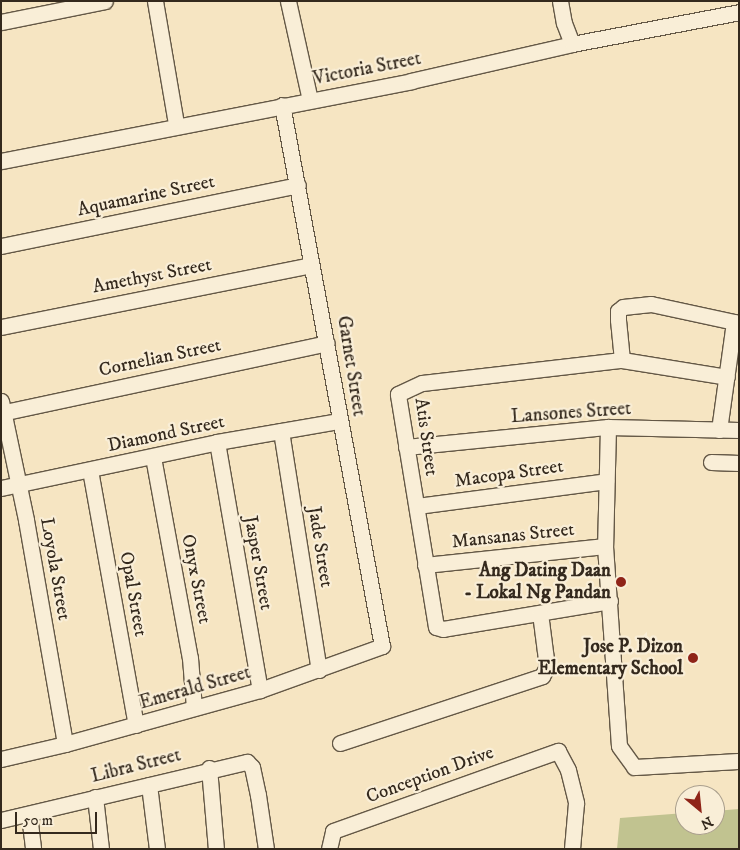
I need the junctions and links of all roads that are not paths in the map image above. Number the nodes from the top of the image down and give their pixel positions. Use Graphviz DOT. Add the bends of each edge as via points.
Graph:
graph roads {
  1 [pos="105,1"];
  2 [pos="155,1"];
  3 [pos="288,1"];
  4 [pos="560,1"];
  5 [pos="728,9"];
  6 [pos="1,22"];
  7 [pos="572,44"];
  8 [pos="310,100"];
  9 [pos="282,105"];
  10 [pos="176,124"];
  11 [pos="1,161"];
  12 [pos="298,185"];
  13 [pos="1,246"];
  14 [pos="311,265"];
  15 [pos="736,322"];
  16 [pos="1,327"];
  17 [pos="327,343"];
  18 [pos="622,360"];
  19 [pos="727,377"];
  20 [pos="2,409"];
  21 [pos="339,421"];
  22 [pos="608,427"];
  23 [pos="719,430"];
  24 [pos="739,430"];
  25 [pos="281,431"];
  26 [pos="217,442"];
  27 [pos="406,447"];
  28 [pos="153,457"];
  29 [pos="711,462"];
  30 [pos="739,463"];
  31 [pos="90,470"];
  32 [pos="606,481"];
  33 [pos="18,484"];
  34 [pos="1,488"];
  35 [pos="417,506"];
  36 [pos="605,546"];
  37 [pos="425,565"];
  38 [pos="610,602"];
  39 [pos="540,613"];
  40 [pos="380,632"];
  41 [pos="319,670"];
  42 [pos="260,690"];
  43 [pos="194,708"];
  44 [pos="136,725"];
  45 [pos="65,744"];
  46 [pos="340,744"];
  47 [pos="1,759"];
  48 [pos="739,761"];
  49 [pos="209,768"];
  50 [pos="149,785"];
  51 [pos="96,797"];
  52 [pos="29,815"];
  53 [pos="1,820"];
  54 [pos="33,849"];
  55 [pos="101,849"];
  56 [pos="157,849"];
  57 [pos="216,849"];
  58 [pos="266,849"];
  59 [pos="329,849"];
  60 [pos="572,849"];
  1 -- 6 [label="street"];
  2 -- 10 [label="street"];
  3 -- 8 [label="street"];
  4 -- 7 [label="street"];
  5 -- 7 [label="street, Victoria Street"];
  7 -- 8 [label="street, Victoria Street"];
  8 -- 9 [label="street, Victoria Street"];
  9 -- 10 [label="street, Victoria Street"];
  9 -- 12 [label="street, Garnet Street"];
  10 -- 11 [label="street, Victoria Street"];
  12 -- 13 [label="street, Aquamarine Street"];
  12 -- 14 [label="street, Garnet Street"];
  14 -- 16 [label="street, Amethyst Street"];
  14 -- 17 [label="street, Garnet Street"];
  15 -- 18 [label="street" via="651,304 623,306 618,311"];
  15 -- 19 [label="street"];
  17 -- 20 [label="street, Cornelian Street"];
  17 -- 21 [label="street, Garnet Street"];
  18 -- 19 [label="street, Atis Street"];
  18 -- 27 [label="street, Atis Street" via="422,383 406,388 397,398"];
  19 -- 23 [label="street"];
  20 -- 33 [label="street, Loyola Street"];
  21 -- 25 [label="street, Diamond Street"];
  21 -- 40 [label="street, Garnet Street"];
  22 -- 23 [label="street, Lansones Street"];
  22 -- 27 [label="street, Lansones Street"];
  22 -- 32 [label="street"];
  23 -- 24 [label="street, Lansones Street"];
  25 -- 26 [label="street, Diamond Street"];
  25 -- 41 [label="street, Jade Street"];
  26 -- 28 [label="street, Diamond Street"];
  26 -- 42 [label="street, Jasper Street"];
  27 -- 35 [label="street, Atis Street"];
  28 -- 31 [label="street, Diamond Street"];
  28 -- 43 [label="street, Onyx Street" via="190,658"];
  29 -- 30 [label="street"];
  31 -- 33 [label="street, Diamond Street"];
  31 -- 44 [label="street, Opal Street"];
  32 -- 35 [label="street, Macopa Street"];
  32 -- 36 [label="street"];
  33 -- 34 [label="street, Diamond Street"];
  33 -- 45 [label="street, Loyola Street"];
  35 -- 37 [label="street, Atis Street"];
  36 -- 37 [label="street, Mansanas Street"];
  36 -- 38 [label="street"];
  37 -- 39 [label="street, Atis Street" via="433,622 443,629"];
  38 -- 39 [label="street"];
  38 -- 48 [label="street" via="619,746 626,758 634,767"];
  39 -- 46 [label="street" via="547,667 542,676"];
  40 -- 41 [label="street, Emerald Street" via="382,642 379,649"];
  41 -- 42 [label="street, Emerald Street"];
  42 -- 43 [label="street, Emerald Street"];
  43 -- 44 [label="street, Emerald Street"];
  44 -- 45 [label="street, Emerald Street"];
  45 -- 47 [label="street, Emerald Street"];
  49 -- 50 [label="street, Libra Street"];
  49 -- 57 [label="street"];
  49 -- 58 [label="street, Libra Street" via="249,763 258,795"];
  50 -- 51 [label="street, Libra Street"];
  50 -- 56 [label="street"];
  51 -- 52 [label="street, Libra Street"];
  51 -- 55 [label="street"];
  52 -- 53 [label="street, Libra Street"];
  52 -- 54 [label="street"];
  59 -- 60 [label="street, Conception Drive" via="333,831 558,751 568,770 576,803"];
}
